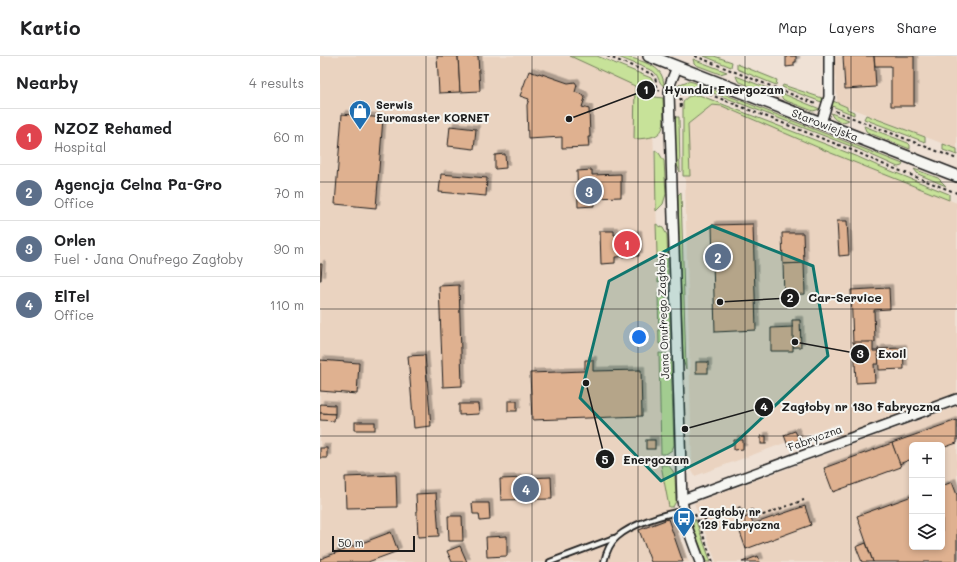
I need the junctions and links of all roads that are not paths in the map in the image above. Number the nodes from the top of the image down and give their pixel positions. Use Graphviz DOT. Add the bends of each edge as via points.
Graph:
graph roads {
  1 [pos="649,56"];
  2 [pos="829,56"];
  3 [pos="677,67"];
  4 [pos="821,123"];
  5 [pos="957,176"];
  6 [pos="957,399"];
  7 [pos="682,500"];
  8 [pos="683,511"];
  9 [pos="616,538"];
  10 [pos="550,562"];
  11 [pos="604,562"];
  12 [pos="700,562"];
  1 -- 3 [label="street, Starowiejska"];
  2 -- 4 [label="street" via="828,102"];
  3 -- 4 [label="street, Starowiejska"];
  3 -- 7 [label="street, Jana Onufrego Zagłoby" via="669,92"];
  4 -- 5 [label="street, Starowiejska"];
  6 -- 7 [label="street, Fabryczna"];
  7 -- 8 [label="street, Jana Onufrego Zagłoby"];
  8 -- 9 [label="lane" via="630,528"];
  8 -- 12 [label="street, Jana Onufrego Zagłoby"];
  9 -- 10 [label="lane"];
  9 -- 11 [label="lane"];
}
